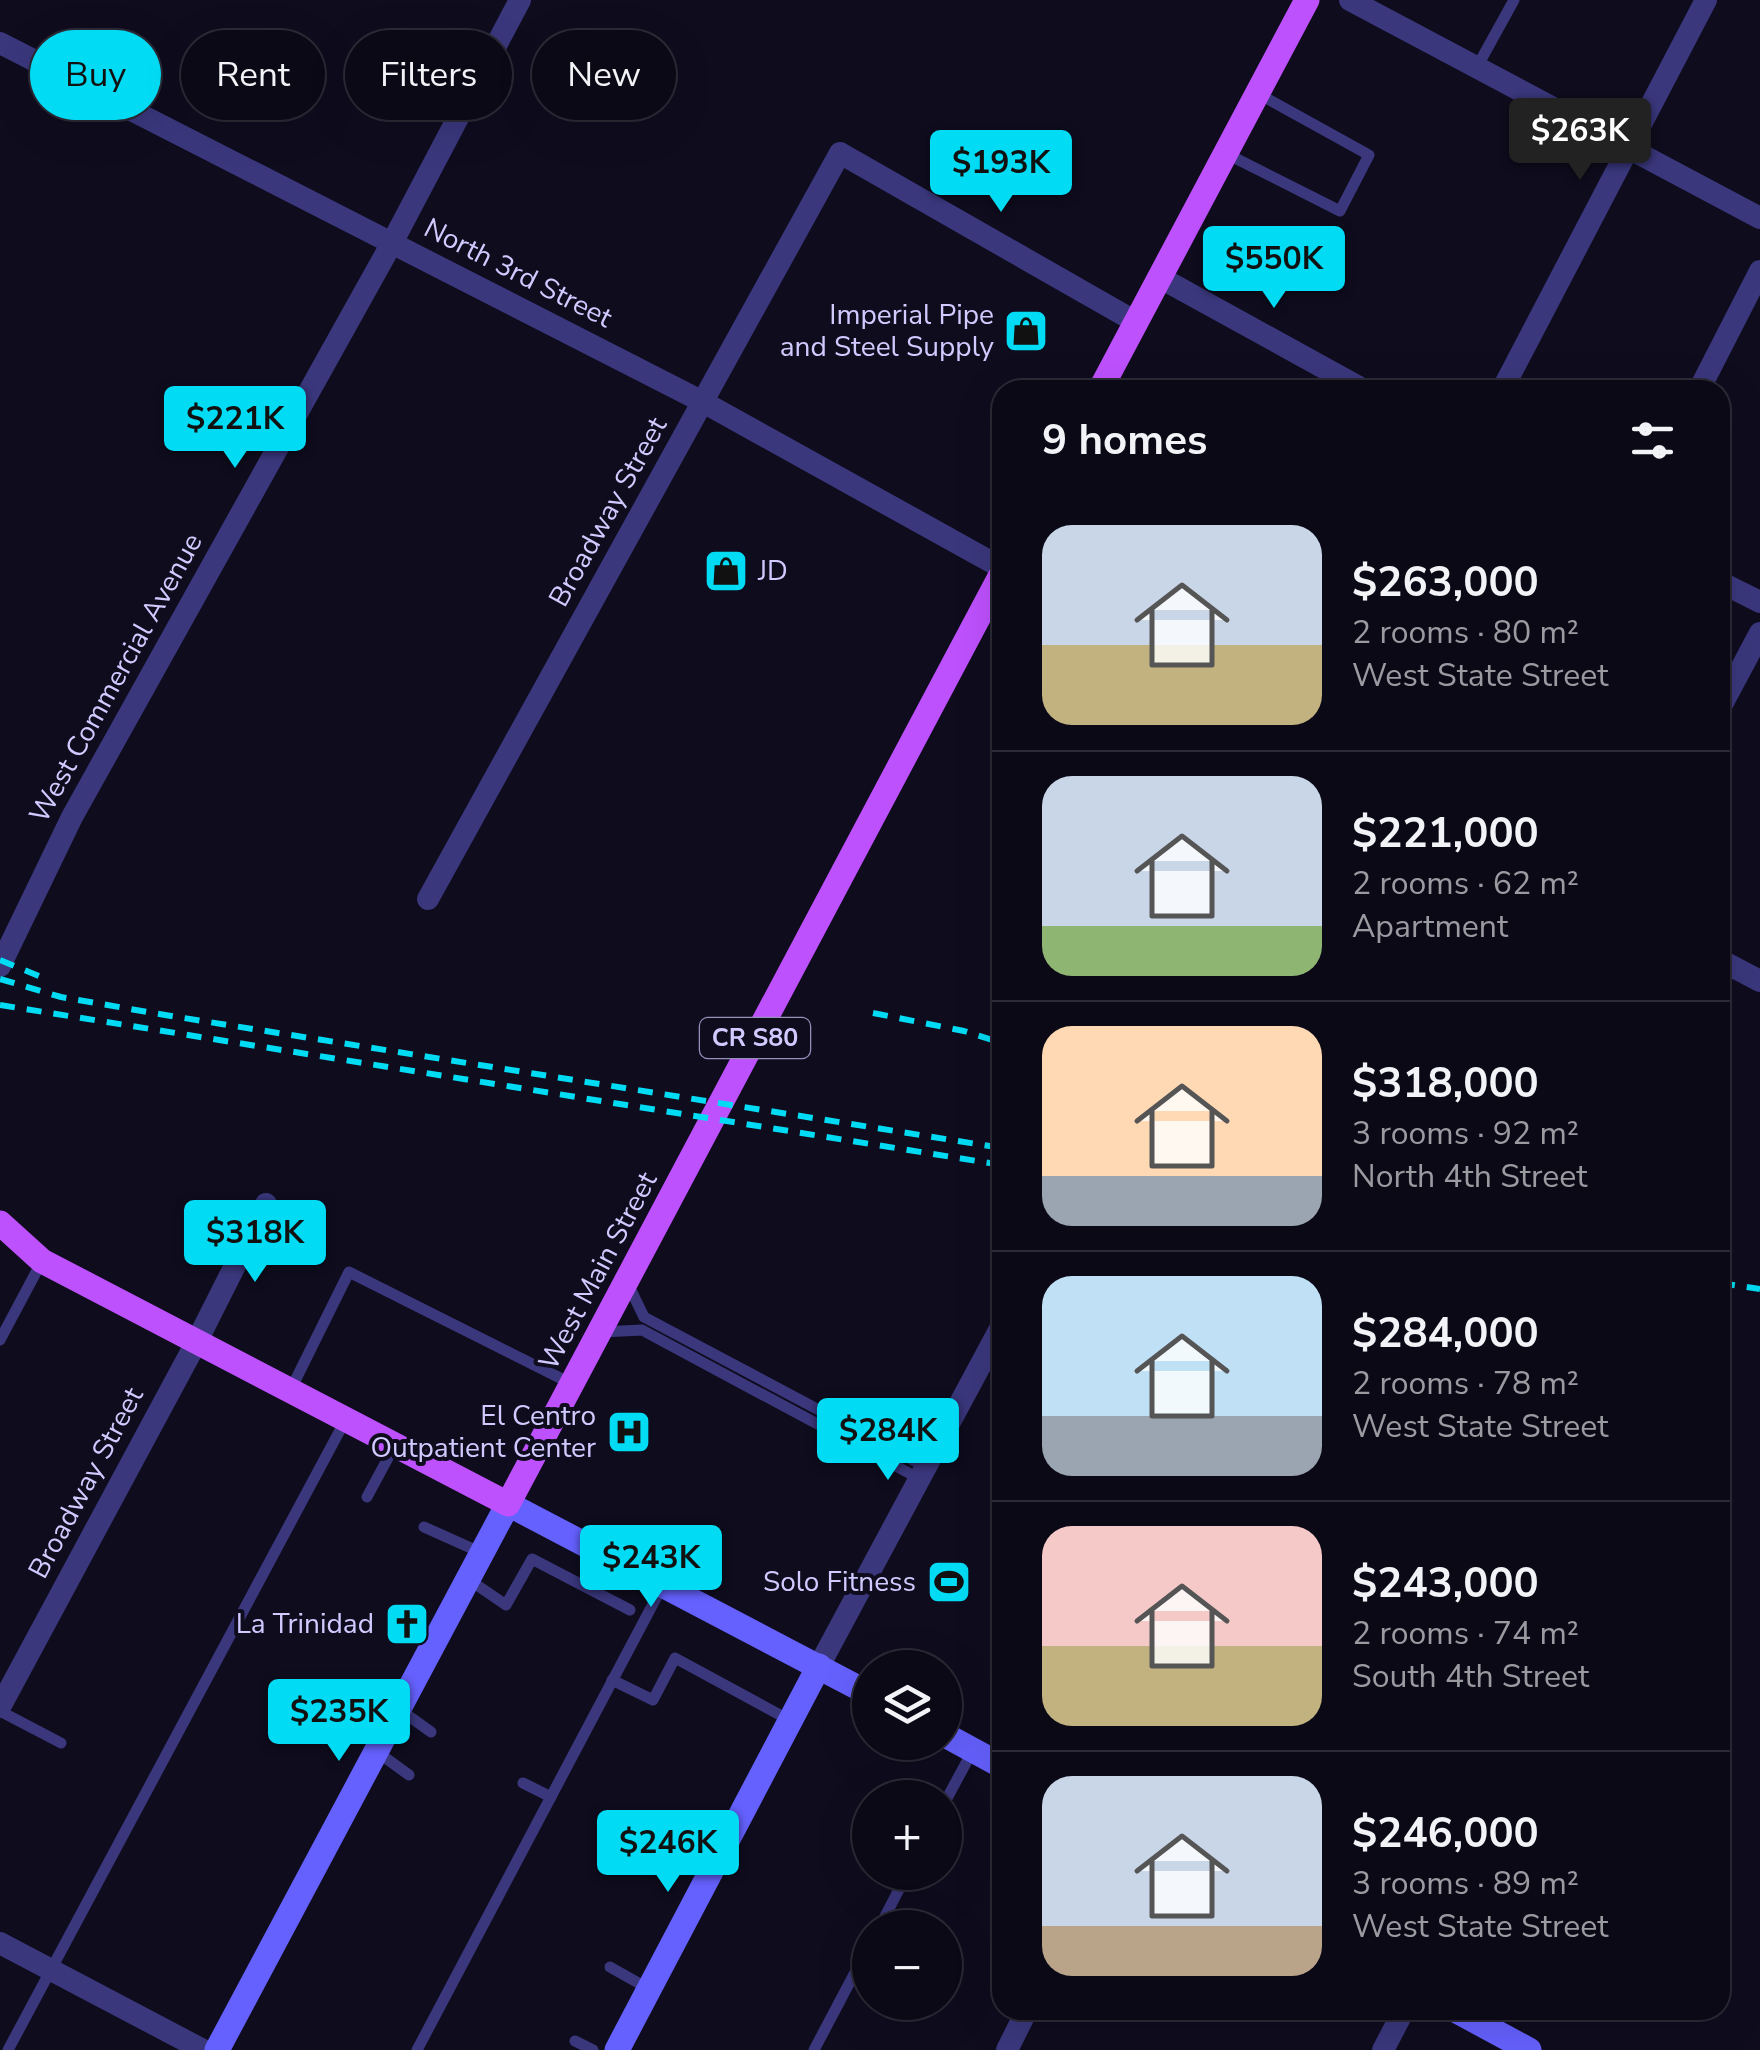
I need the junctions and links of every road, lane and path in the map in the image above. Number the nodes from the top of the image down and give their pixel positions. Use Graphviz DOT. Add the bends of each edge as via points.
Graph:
graph roads {
  1 [pos="520,0"];
  2 [pos="1306,0"];
  3 [pos="1350,0"];
  4 [pos="1514,0"];
  5 [pos="1706,0"];
  6 [pos="0,42"];
  7 [pos="1477,67"];
  8 [pos="1257,92"];
  9 [pos="1628,148"];
  10 [pos="1225,153"];
  11 [pos="1760,218"];
  12 [pos="392,242"];
  13 [pos="1760,271"];
  14 [pos="1159,277"];
  15 [pos="1136,322"];
  16 [pos="1105,380"];
  17 [pos="1346,380"];
  18 [pos="1507,380"];
  19 [pos="1704,380"];
  20 [pos="703,402"];
  21 [pos="992,564"];
  22 [pos="1730,587"];
  23 [pos="992,589"];
  24 [pos="1760,602"];
  25 [pos="1760,632"];
  26 [pos="1730,689"];
  27 [pos="428,900"];
  28 [pos="0,966"];
  29 [pos="1730,966"];
  30 [pos="1760,982"];
  31 [pos="266,1204"];
  32 [pos="0,1223"];
  33 [pos="0,1250"];
  34 [pos="42,1260"];
  35 [pos="626,1282"];
  36 [pos="599,1332"];
  37 [pos="0,1340"];
  38 [pos="197,1341"];
  39 [pos="992,1344"];
  40 [pos="572,1384"];
  41 [pos="290,1390"];
  42 [pos="346,1419"];
  43 [pos="395,1445"];
  44 [pos="923,1473"];
  45 [pos="367,1496"];
  46 [pos="508,1504"];
  47 [pos="424,1528"];
  48 [pos="482,1553"];
  49 [pos="468,1579"];
  50 [pos="663,1585"];
  51 [pos="630,1610"];
  52 [pos="819,1666"];
  53 [pos="612,1680"];
  54 [pos="852,1684"];
  55 [pos="0,1709"];
  56 [pos="399,1709"];
  57 [pos="790,1721"];
  58 [pos="432,1732"];
  59 [pos="61,1744"];
  60 [pos="962,1744"];
  61 [pos="973,1750"];
  62 [pos="376,1751"];
  63 [pos="992,1760"];
  64 [pos="408,1775"];
  65 [pos="957,1780"];
  66 [pos="523,1783"];
  67 [pos="551,1797"];
  68 [pos="492,1909"];
  69 [pos="508,1914"];
  70 [pos="0,1943"];
  71 [pos="610,1968"];
  72 [pos="52,1970"];
  73 [pos="852,1978"];
  74 [pos="650,1989"];
  75 [pos="1022,2020"];
  76 [pos="1399,2020"];
  77 [pos="1474,2020"];
  78 [pos="575,2041"];
  79 [pos="8,2050"];
  80 [pos="203,2050"];
  81 [pos="217,2050"];
  82 [pos="417,2050"];
  83 [pos="592,2050"];
  84 [pos="617,2050"];
  85 [pos="814,2050"];
  86 [pos="1006,2050"];
  87 [pos="1384,2050"];
  88 [pos="1530,2050"];
  1 -- 12 [label="street, West Commercial Avenue"];
  2 -- 8 [label="main road"];
  3 -- 7 [label="street"];
  4 -- 7 [label="lane"];
  5 -- 9 [label="street"];
  6 -- 12 [label="street, North 3rd Street"];
  7 -- 9 [label="street"];
  8 -- 10 [label="main road"];
  8 -- 10 [label="lane" via="1369,155 1340,212"];
  9 -- 11 [label="street"];
  9 -- 18 [label="street"];
  10 -- 14 [label="main road"];
  12 -- 20 [label="street, North 3rd Street"];
  12 -- 28 [label="street, West Commercial Avenue" via="72,817"];
  13 -- 19 [label="street"];
  14 -- 15 [label="main road"];
  14 -- 17 [label="street"];
  15 -- 16 [label="main road"];
  15 -- 20 [label="street, Broadway Street" via="840,154"];
  20 -- 21 [label="street, North 3rd Street"];
  20 -- 27 [label="street, Broadway Street"];
  22 -- 24 [label="street"];
  23 -- 35 [label="main road, West Main Street / CR S80"];
  25 -- 26 [label="street"];
  29 -- 30 [label="street"];
  31 -- 38 [label="street, Broadway Street"];
  32 -- 34 [label="main road"];
  33 -- 34 [label="main road"];
  34 -- 37 [label="lane"];
  34 -- 38 [label="main road"];
  35 -- 36 [label="main road, West Main Street / CR S80"];
  35 -- 44 [label="lane" via="644,1317"];
  36 -- 40 [label="main road, West Main Street / CR S80"];
  36 -- 44 [label="lane" via="642,1330"];
  38 -- 41 [label="main road"];
  38 -- 55 [label="street, Broadway Street"];
  39 -- 44 [label="street"];
  40 -- 41 [label="lane" via="349,1272"];
  40 -- 46 [label="main road, West Main Street / CR S80"];
  41 -- 42 [label="main road"];
  42 -- 43 [label="main road"];
  42 -- 72 [label="lane"];
  43 -- 45 [label="lane"];
  43 -- 46 [label="main road"];
  44 -- 52 [label="street"];
  46 -- 48 [label="street, West Main Street"];
  46 -- 50 [label="street"];
  47 -- 48 [label="lane"];
  48 -- 49 [label="street, West Main Street"];
  49 -- 51 [label="lane" via="506,1605 532,1558"];
  49 -- 56 [label="street, West Main Street"];
  50 -- 52 [label="street"];
  50 -- 53 [label="lane"];
  52 -- 54 [label="street"];
  52 -- 57 [label="street"];
  53 -- 57 [label="lane" via="653,1700 675,1658"];
  53 -- 67 [label="lane"];
  55 -- 59 [label="lane"];
  56 -- 58 [label="lane"];
  56 -- 62 [label="street, West Main Street"];
  57 -- 74 [label="street"];
  60 -- 61 [label="street"];
  61 -- 63 [label="street"];
  61 -- 65 [label="lane"];
  62 -- 64 [label="lane"];
  62 -- 81 [label="street, West Main Street"];
  66 -- 67 [label="lane"];
  67 -- 68 [label="lane"];
  68 -- 69 [label="lane"];
  68 -- 82 [label="lane"];
  70 -- 72 [label="street"];
  71 -- 74 [label="lane"];
  72 -- 79 [label="lane"];
  72 -- 80 [label="street"];
  73 -- 85 [label="lane"];
  74 -- 84 [label="street"];
  75 -- 86 [label="street"];
  76 -- 87 [label="street"];
  77 -- 88 [label="street"];
  78 -- 83 [label="lane"];
}
